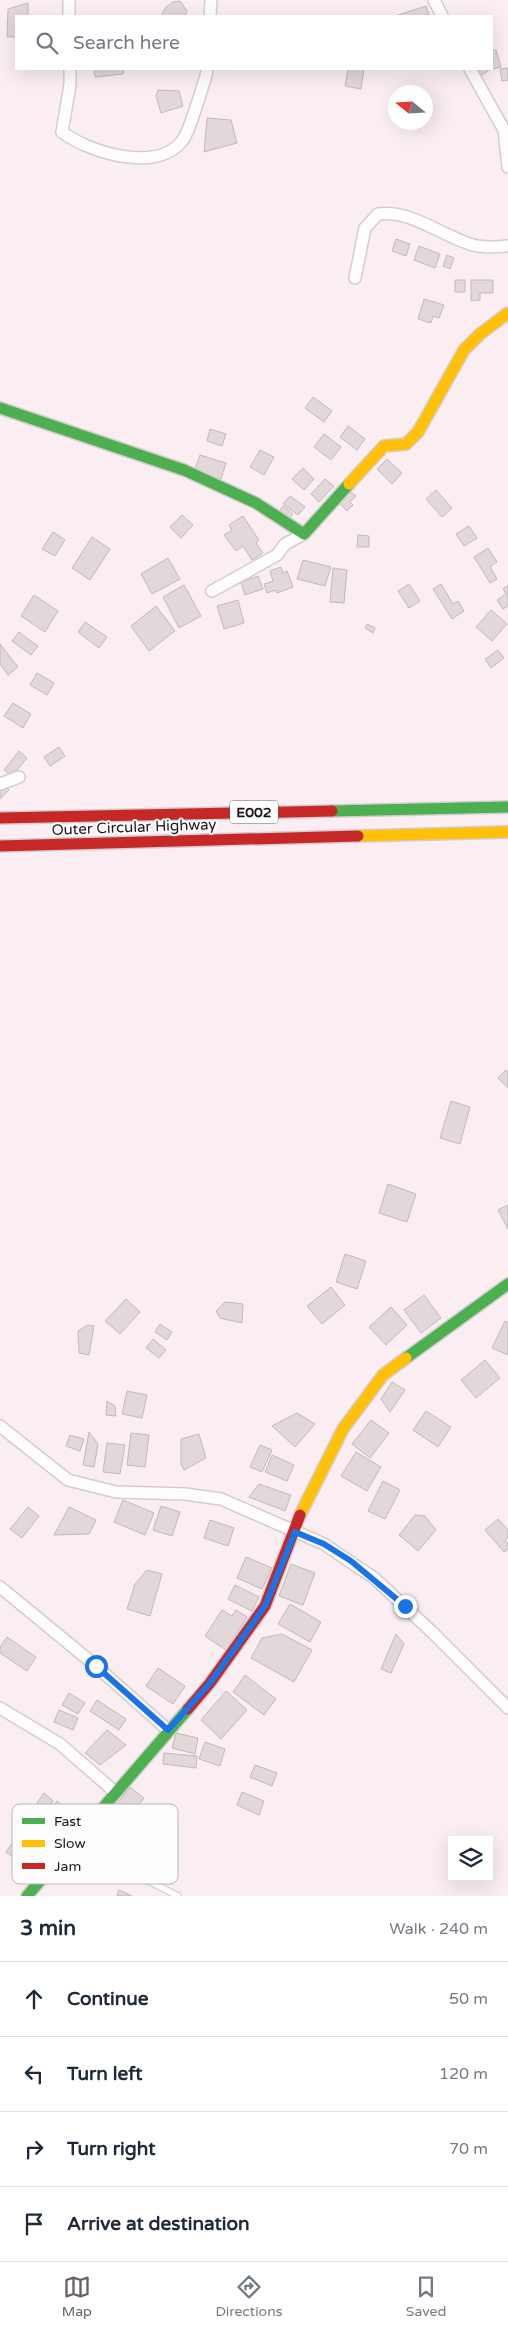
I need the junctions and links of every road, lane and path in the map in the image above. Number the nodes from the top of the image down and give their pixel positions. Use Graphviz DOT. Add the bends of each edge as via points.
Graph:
graph roads {
  1 [pos="69,0"];
  2 [pos="211,0"];
  3 [pos="434,0"];
  4 [pos="69,15"];
  5 [pos="210,15"];
  6 [pos="442,15"];
  7 [pos="70,70"];
  8 [pos="207,70"];
  9 [pos="471,70"];
  10 [pos="508,167"];
  11 [pos="508,246"];
  12 [pos="355,278"];
  13 [pos="508,313"];
  14 [pos="0,408"];
  15 [pos="304,534"];
  16 [pos="212,591"];
  17 [pos="19,777"];
  18 [pos="0,784"];
  19 [pos="508,807"];
  20 [pos="0,818"];
  21 [pos="508,832"];
  22 [pos="0,846"];
  23 [pos="508,1284"];
  24 [pos="0,1426"];
  25 [pos="295,1532"];
  26 [pos="0,1587"];
  27 [pos="0,1708"];
  28 [pos="508,1708"];
  29 [pos="168,1730"];
  30 [pos="115,1792"];
  31 [pos="105,1804"];
  32 [pos="37,1884"];
  33 [pos="154,1884"];
  34 [pos="27,1896"];
  35 [pos="178,1896"];
  1 -- 4 [label="street"];
  2 -- 5 [label="street"];
  3 -- 6 [label="street"];
  7 -- 8 [label="street" via="62,132 75,142 128,158 153,158 167,154 183,140"];
  9 -- 10 [label="street" via="504,130"];
  11 -- 12 [label="street" via="474,246 432,226 391,213 378,214 366,228"];
  13 -- 15 [label="main road" via="464,350 418,432 406,444 384,446"];
  14 -- 15 [label="main road" via="184,470 256,503"];
  15 -- 16 [label="street" via="286,544 277,555"];
  17 -- 18 [label="street"];
  19 -- 20 [label="main road, Outer Circular Highway / E002"];
  21 -- 22 [label="main road, Outer Circular Highway / E002"];
  23 -- 25 [label="main road" via="383,1375 343,1429 304,1506"];
  24 -- 25 [label="street" via="68,1480 116,1492 185,1494 221,1500"];
  25 -- 28 [label="street" via="324,1544 374,1578"];
  25 -- 29 [label="main road" via="265,1606 210,1683"];
  26 -- 29 [label="street"];
  27 -- 30 [label="street" via="60,1744"];
  29 -- 30 [label="main road"];
  30 -- 31 [label="main road"];
  32 -- 34 [label="main road"];
  33 -- 35 [label="lane"];
}
